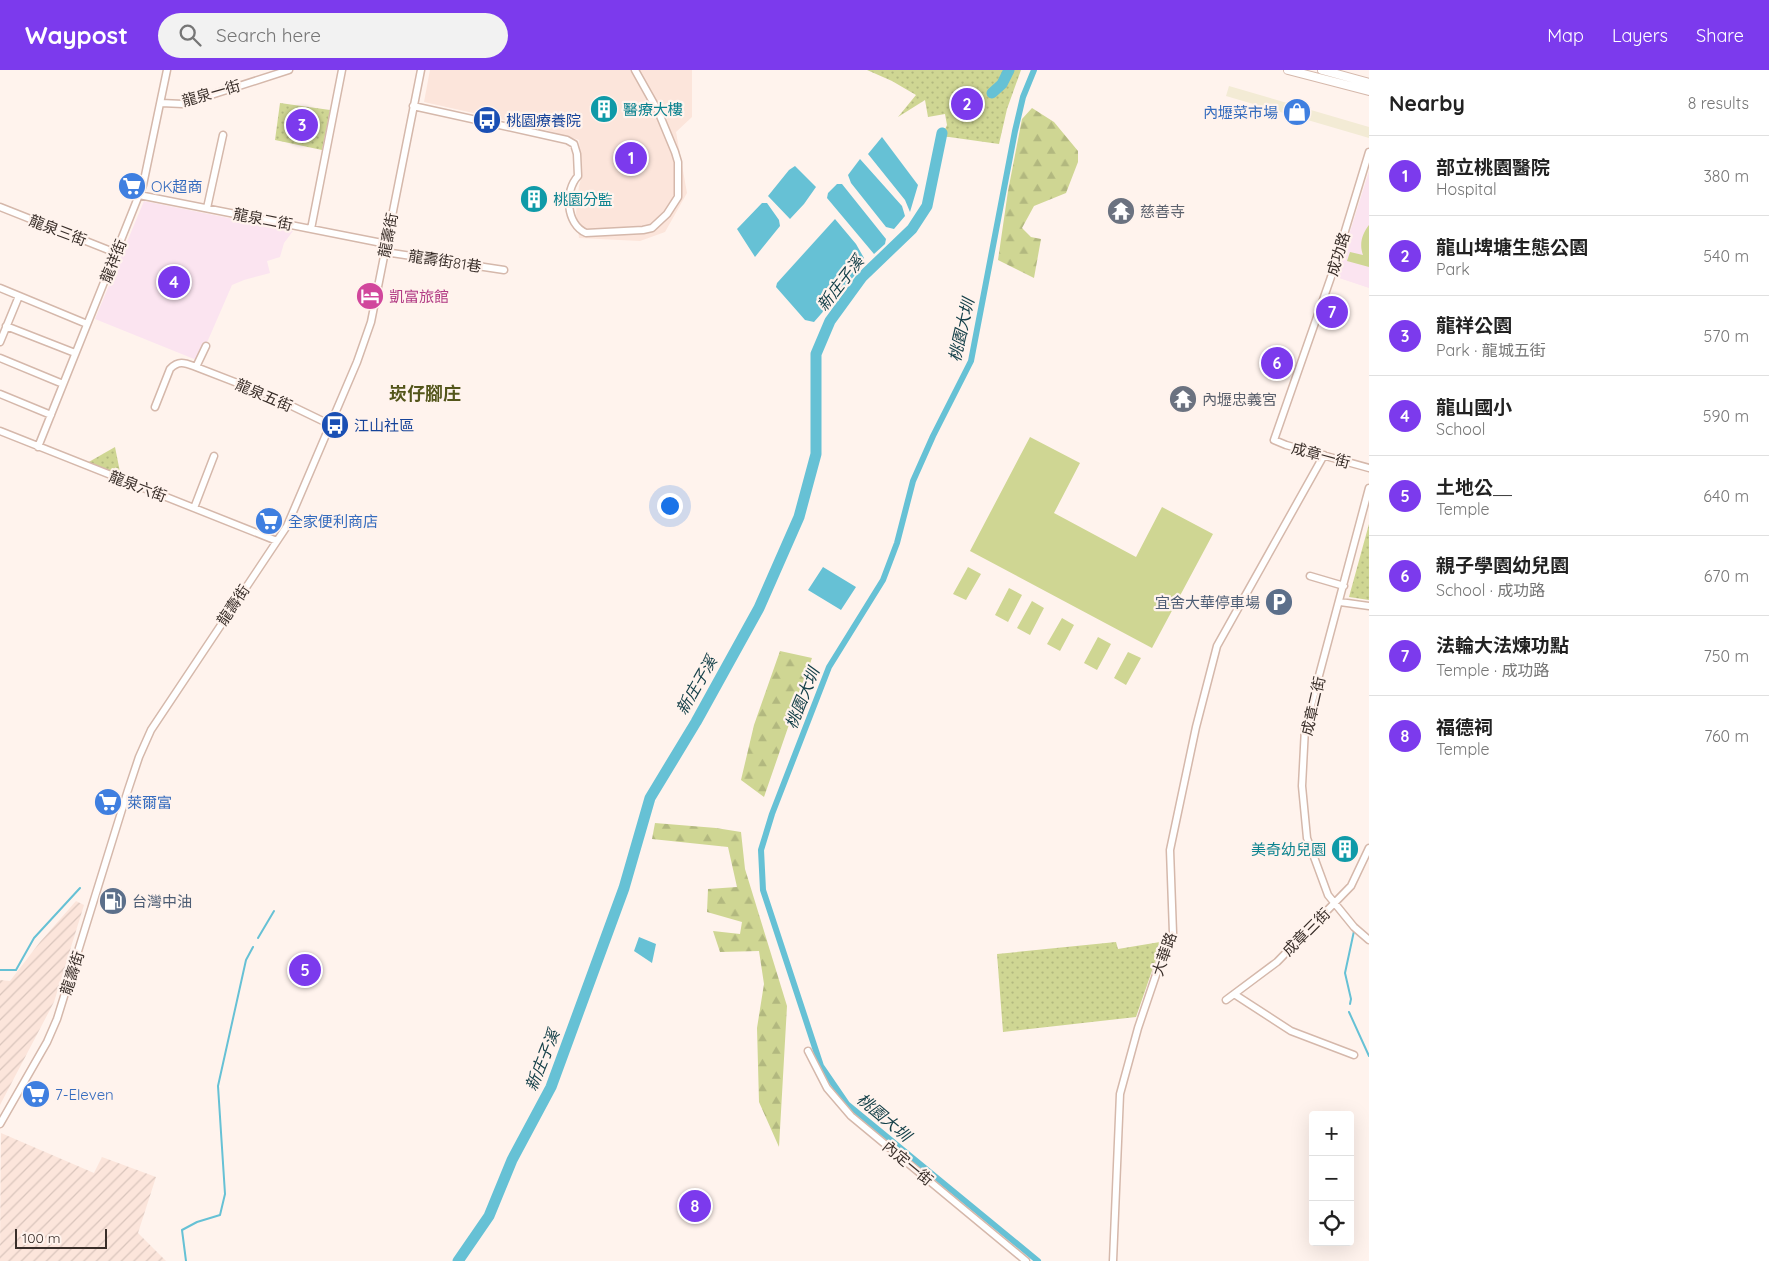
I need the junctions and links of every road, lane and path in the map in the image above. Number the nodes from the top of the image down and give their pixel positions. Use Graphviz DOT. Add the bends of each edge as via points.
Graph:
graph roads {
  1 [pos="167,70"];
  2 [pos="289,70"];
  3 [pos="342,70"];
  4 [pos="421,70"];
  5 [pos="635,70"];
  6 [pos="1288,70"];
  7 [pos="1322,70"];
  8 [pos="1369,83"];
  9 [pos="1369,91"];
  10 [pos="161,103"];
  11 [pos="414,106"];
  12 [pos="223,135"];
  13 [pos="1369,152"];
  14 [pos="139,195"];
  15 [pos="0,207"];
  16 [pos="207,208"];
  17 [pos="311,229"];
  18 [pos="387,244"];
  19 [pos="385,252"];
  20 [pos="116,253"];
  21 [pos="504,270"];
  22 [pos="0,288"];
  23 [pos="19,296"];
  24 [pos="87,324"];
  25 [pos="6,326"];
  26 [pos="0,342"];
  27 [pos="206,346"];
  28 [pos="75,353"];
  29 [pos="0,358"];
  30 [pos="196,367"];
  31 [pos="63,384"];
  32 [pos="0,394"];
  33 [pos="155,407"];
  34 [pos="50,415"];
  35 [pos="331,425"];
  36 [pos="0,432"];
  37 [pos="1274,440"];
  38 [pos="38,447"];
  39 [pos="1324,455"];
  40 [pos="214,456"];
  41 [pos="1369,468"];
  42 [pos="1369,488"];
  43 [pos="194,508"];
  44 [pos="277,541"];
  45 [pos="1310,576"];
  46 [pos="1344,586"];
  47 [pos="1340,602"];
  48 [pos="1369,606"];
  49 [pos="1369,848"];
  50 [pos="1334,904"];
  51 [pos="1369,940"];
  52 [pos="1234,994"];
  53 [pos="1226,1000"];
  54 [pos="808,1051"];
  55 [pos="1354,1055"];
  56 [pos="0,1124"];
  57 [pos="1026,1261"];
  58 [pos="1113,1261"];
  1 -- 10 [label="street, 龍祥街"];
  2 -- 10 [label="street, 龍泉一街" via="183,104"];
  3 -- 17 [label="street"];
  4 -- 11 [label="street, 龍壽街"];
  5 -- 11 [label="street" via="658,111 678,162 678,197 667,214 652,228 643,230 586,233 580,230 568,206 573,181 578,176 574,144 567,140"];
  6 -- 9 [label="main road"];
  7 -- 8 [label="main road"];
  10 -- 14 [label="street, 龍祥街"];
  11 -- 18 [label="street, 龍壽街"];
  12 -- 16 [label="street"];
  13 -- 37 [label="street, 成功路" via="1331,277"];
  14 -- 16 [label="street, 龍泉二街"];
  14 -- 20 [label="street, 龍祥街"];
  15 -- 20 [label="street, 龍泉三街"];
  16 -- 17 [label="street, 龍泉二街"];
  17 -- 18 [label="street, 龍泉二街"];
  18 -- 19 [label="street, 龍壽街"];
  19 -- 21 [label="street, 龍壽街81巷"];
  19 -- 35 [label="street, 龍壽街" via="369,329"];
  20 -- 24 [label="street, 龍祥街"];
  22 -- 23 [label="street"];
  23 -- 24 [label="street"];
  23 -- 25 [label="street"];
  24 -- 28 [label="street, 龍祥街"];
  25 -- 26 [label="street"];
  25 -- 28 [label="street"];
  27 -- 30 [label="street"];
  28 -- 31 [label="street, 龍祥街"];
  29 -- 31 [label="street"];
  30 -- 33 [label="street, 龍泉五街" via="183,362 174,365"];
  30 -- 35 [label="street, 龍泉五街" via="271,396"];
  31 -- 34 [label="street, 龍祥街"];
  32 -- 34 [label="street"];
  34 -- 38 [label="street, 龍祥街"];
  35 -- 44 [label="street, 龍壽街" via="295,509"];
  36 -- 38 [label="street, 龍泉六街"];
  37 -- 39 [label="street, 成章一街"];
  38 -- 43 [label="street, 龍泉六街"];
  39 -- 41 [label="street, 成章一街"];
  39 -- 58 [label="street, 大華路" via="1217,646 1170,850 1173,932 1138,1028 1120,1094"];
  40 -- 43 [label="street"];
  42 -- 46 [label="street, 成章二街"];
  43 -- 44 [label="street, 龍泉六街"];
  44 -- 56 [label="street, 龍壽街" via="151,730 136,765 57,1019"];
  45 -- 46 [label="street"];
  46 -- 47 [label="street, 成章二街"];
  47 -- 48 [label="street"];
  47 -- 50 [label="street, 成章二街" via="1305,728 1302,786 1307,838"];
  49 -- 50 [label="street, 成章三街" via="1351,886"];
  50 -- 51 [label="street, 成章二街"];
  50 -- 52 [label="street, 成章三街" via="1277,962"];
  52 -- 53 [label="street, 成章三街"];
  52 -- 55 [label="street" via="1291,1031"];
  54 -- 57 [label="street, 內定一街" via="827,1088 851,1116"];
}
